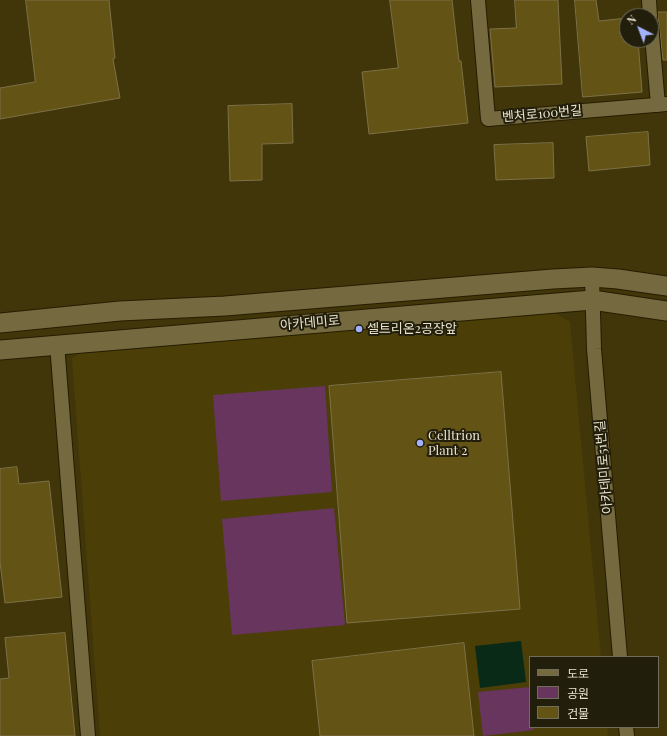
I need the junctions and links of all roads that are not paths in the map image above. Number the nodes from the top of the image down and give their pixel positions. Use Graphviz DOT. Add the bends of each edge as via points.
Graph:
graph roads {
  1 [pos="478,0"];
  2 [pos="654,48"];
  3 [pos="662,105"];
  4 [pos="592,277"];
  5 [pos="667,286"];
  6 [pos="592,300"];
  7 [pos="667,311"];
  8 [pos="0,323"];
  9 [pos="57,344"];
  10 [pos="0,350"];
  11 [pos="620,656"];
  12 [pos="88,736"];
  1 -- 3 [label="street, 벤처로100번길" via="488,119"];
  2 -- 3 [label="street"];
  4 -- 5 [label="main road, 아카데미로" via="618,278"];
  4 -- 6 [label="street, 아카데미로51번길"];
  4 -- 8 [label="main road, 아카데미로" via="225,306 120,311"];
  6 -- 7 [label="main road, 아카데미로"];
  6 -- 9 [label="main road, 아카데미로"];
  6 -- 11 [label="street, 아카데미로51번길"];
  9 -- 10 [label="main road, 아카데미로"];
  9 -- 12 [label="street"];
}
